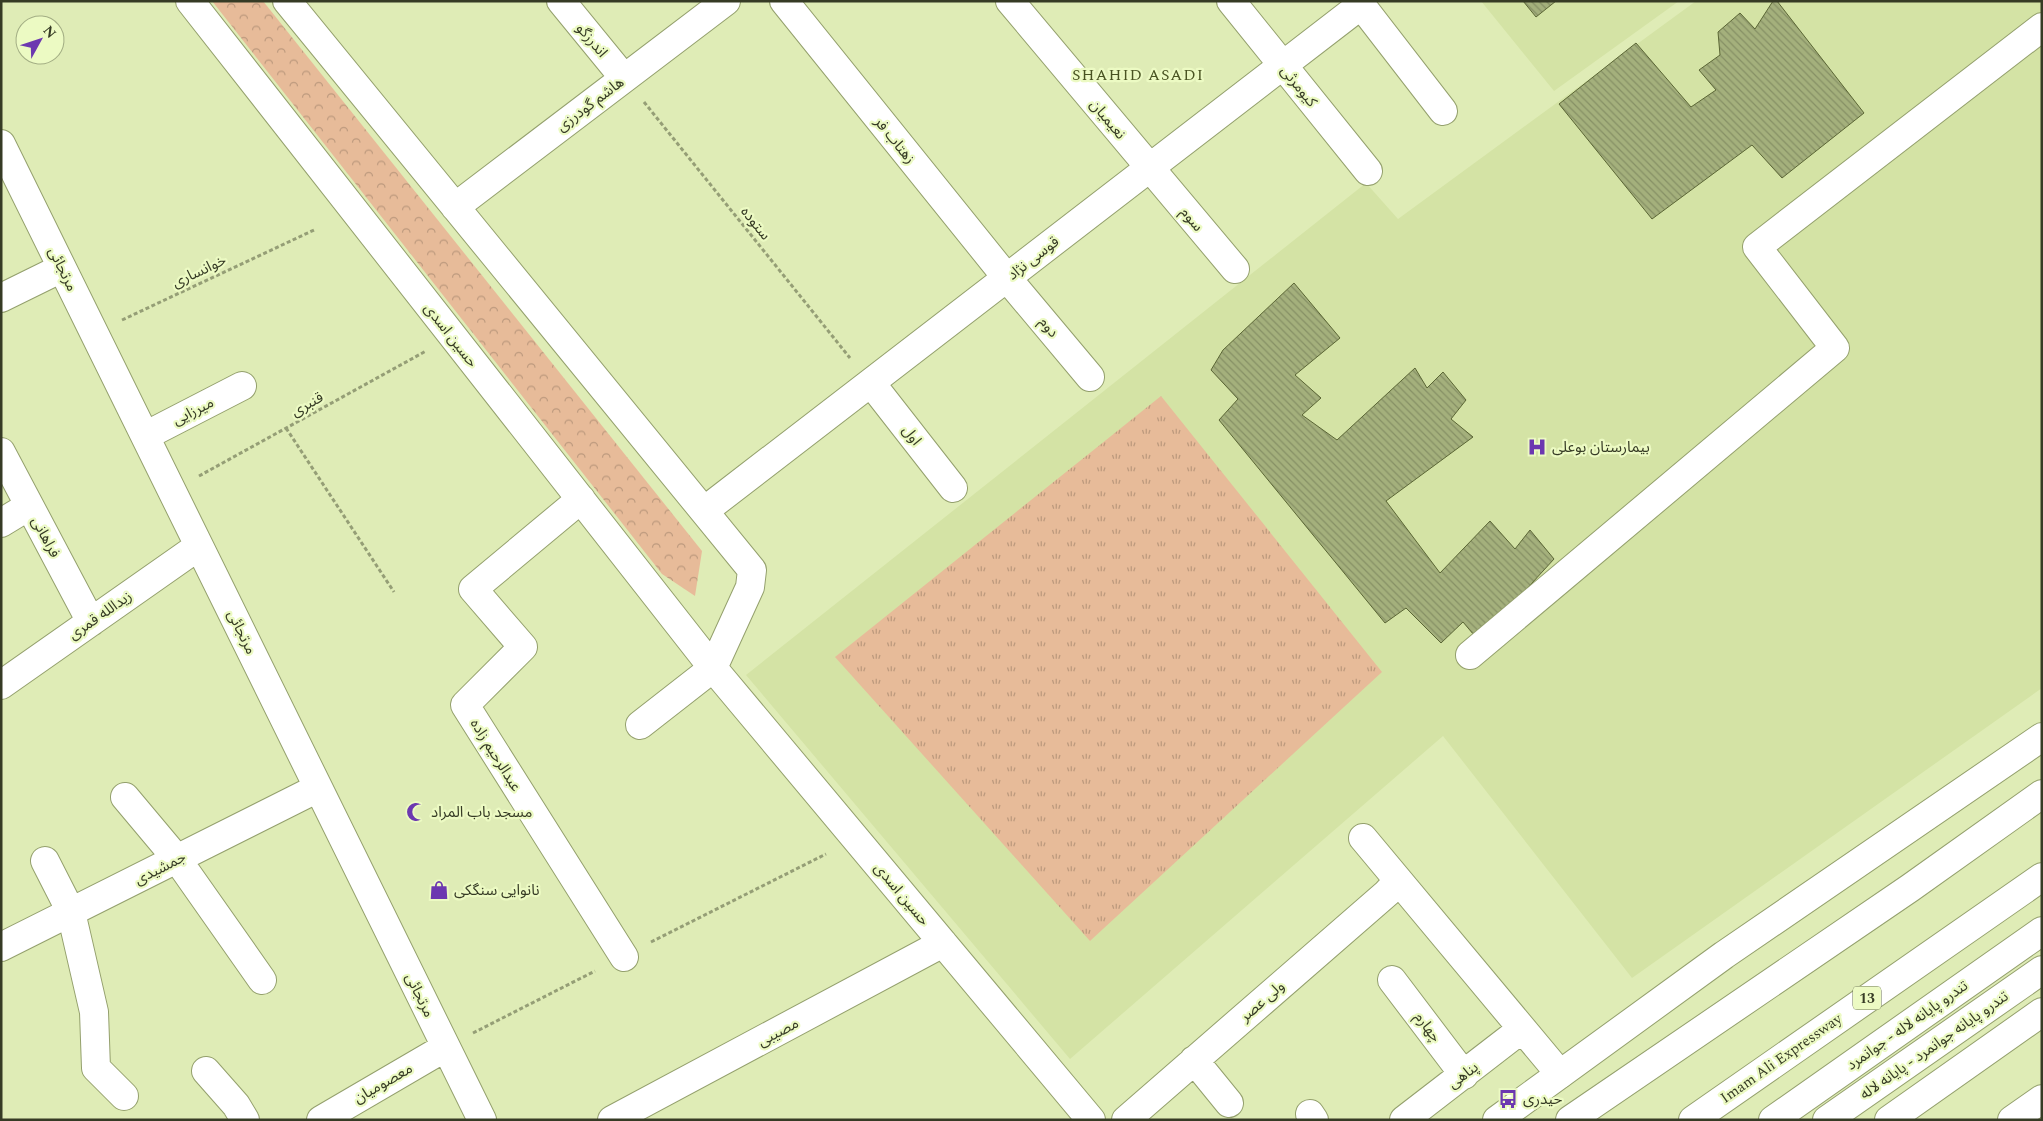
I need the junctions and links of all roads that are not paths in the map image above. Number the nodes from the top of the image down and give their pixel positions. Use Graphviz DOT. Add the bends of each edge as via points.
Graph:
graph roads {
  1 [pos="190,1"];
  2 [pos="287,1"];
  3 [pos="561,1"];
  4 [pos="726,1"];
  5 [pos="784,1"];
  6 [pos="1010,1"];
  7 [pos="1231,1"];
  8 [pos="1360,3"];
  9 [pos="2042,27"];
  10 [pos="1283,65"];
  11 [pos="624,78"];
  12 [pos="1443,111"];
  13 [pos="1,144"];
  14 [pos="1149,168"];
  15 [pos="1368,171"];
  16 [pos="455,207"];
  17 [pos="62,268"];
  18 [pos="1234,269"];
  19 [pos="1007,278"];
  20 [pos="1,298"];
  21 [pos="1090,377"];
  22 [pos="871,383"];
  23 [pos="242,386"];
  24 [pos="145,436"];
  25 [pos="1,452"];
  26 [pos="953,488"];
  27 [pos="580,498"];
  28 [pos="30,506"];
  29 [pos="704,511"];
  30 [pos="1,523"];
  31 [pos="199,546"];
  32 [pos="91,622"];
  33 [pos="1470,655"];
  34 [pos="713,668"];
  35 [pos="1,685"];
  36 [pos="640,725"];
  37 [pos="2042,737"];
  38 [pos="318,788"];
  39 [pos="2042,794"];
  40 [pos="125,797"];
  41 [pos="1363,838"];
  42 [pos="178,859"];
  43 [pos="45,861"];
  44 [pos="2042,877"];
  45 [pos="1398,881"];
  46 [pos="71,912"];
  47 [pos="2042,930"];
  48 [pos="943,943"];
  49 [pos="1,947"];
  50 [pos="624,956"];
  51 [pos="2042,970"];
  52 [pos="262,980"];
  53 [pos="1392,980"];
  54 [pos="2042,1012"];
  55 [pos="1522,1029"];
  56 [pos="446,1047"];
  57 [pos="1194,1060"];
  58 [pos="206,1072"];
  59 [pos="1560,1074"];
  60 [pos="1464,1075"];
  61 [pos="124,1096"];
  62 [pos="2042,1099"];
  63 [pos="1229,1104"];
  64 [pos="1576,1117"];
  65 [pos="244,1120"];
  66 [pos="321,1120"];
  67 [pos="482,1120"];
  68 [pos="612,1120"];
  69 [pos="1091,1120"];
  70 [pos="1126,1120"];
  71 [pos="1404,1120"];
  72 [pos="1497,1120"];
  73 [pos="1693,1120"];
  74 [pos="1773,1120"];
  75 [pos="1827,1120"];
  76 [pos="1889,1120"];
  77 [pos="2012,1120"];
  1 -- 27 [label="main road, حسین اسدی"];
  2 -- 16 [label="main road"];
  3 -- 11 [label="main road, اندرزگو"];
  4 -- 11 [label="main road, هاشم گودرزی"];
  5 -- 19 [label="main road, زهتاب فر"];
  6 -- 14 [label="main road, نعیمیان"];
  7 -- 10 [label="main road, کیومرثی"];
  8 -- 10 [label="main road, قوسی نژاد"];
  8 -- 12 [label="main road"];
  9 -- 33 [label="main road" via="1757,246 1835,348"];
  10 -- 14 [label="main road, قوسی نژاد"];
  10 -- 15 [label="main road, کیومرثی"];
  11 -- 16 [label="main road, هاشم گودرزی"];
  13 -- 17 [label="main road, مرتجائی"];
  14 -- 18 [label="main road, سوم"];
  14 -- 19 [label="main road, قوسی نژاد"];
  16 -- 29 [label="main road"];
  17 -- 20 [label="main road"];
  17 -- 24 [label="main road, مرتجائی"];
  19 -- 21 [label="main road, دوم"];
  19 -- 22 [label="main road, قوسی نژاد"];
  22 -- 26 [label="main road, اول"];
  22 -- 29 [label="main road, قوسی نژاد"];
  23 -- 24 [label="main road, میرزایی"];
  24 -- 31 [label="main road, مرتجائی"];
  25 -- 28 [label="main road, فراهانی"];
  27 -- 34 [label="main road, حسین اسدی"];
  27 -- 50 [label="main road, عبدالرحیم زاده" via="473,588 523,647 465,705"];
  28 -- 30 [label="main road"];
  28 -- 32 [label="main road, فراهانی"];
  29 -- 34 [label="main road" via="752,570 750,587"];
  31 -- 32 [label="main road, زیدالله قمری"];
  31 -- 38 [label="main road, مرتجائی"];
  32 -- 35 [label="main road, زیدالله قمری"];
  34 -- 36 [label="main road"];
  34 -- 48 [label="main road, حسین اسدی"];
  37 -- 59 [label="main road" via="1724,955"];
  38 -- 42 [label="main road, جمشیدی"];
  38 -- 56 [label="main road, مرتجائی"];
  39 -- 64 [label="main road"];
  40 -- 42 [label="main road"];
  41 -- 45 [label="main road"];
  42 -- 46 [label="main road, جمشیدی"];
  42 -- 52 [label="main road"];
  43 -- 46 [label="main road"];
  44 -- 73 [label="main road, Imam Ali Expressway / 13"];
  45 -- 55 [label="main road"];
  45 -- 57 [label="main road, ولی عصر"];
  46 -- 49 [label="main road, جمشیدی"];
  46 -- 61 [label="main road" via="94,1012 96,1068"];
  47 -- 74 [label="main road, تندرو پایانه لاله - جوانمرد"];
  48 -- 68 [label="main road, مصیبی"];
  48 -- 69 [label="main road, حسین اسدی"];
  51 -- 75 [label="main road, تندرو پایانه جوانمرد - پایانه لاله"];
  53 -- 60 [label="main road, چهارم"];
  54 -- 76 [label="main road"];
  55 -- 59 [label="main road"];
  55 -- 60 [label="main road, پناهی"];
  56 -- 66 [label="main road, معصومیان"];
  56 -- 67 [label="main road, مرتجائی"];
  57 -- 63 [label="main road"];
  57 -- 70 [label="main road, ولی عصر"];
  58 -- 65 [label="main road" via="236,1105"];
  59 -- 72 [label="main road"];
  60 -- 71 [label="main road, پناهی"];
  62 -- 77 [label="main road"];
}
